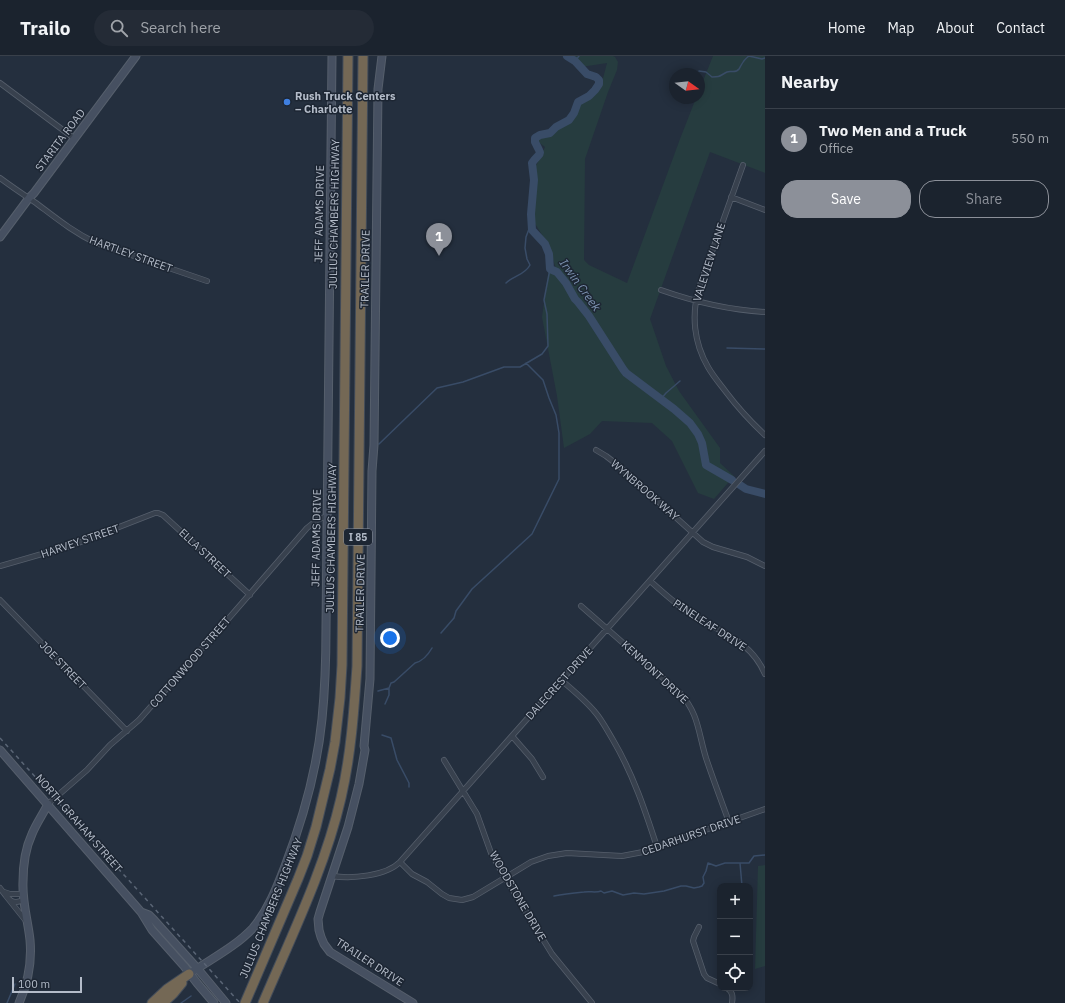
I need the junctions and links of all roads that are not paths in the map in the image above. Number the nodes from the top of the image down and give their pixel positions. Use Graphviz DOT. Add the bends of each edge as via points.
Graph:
graph roads {
  1 [pos="136,56"];
  2 [pos="332,56"];
  3 [pos="348,56"];
  4 [pos="363,56"];
  5 [pos="382,56"];
  6 [pos="0,83"];
  7 [pos="75,139"];
  8 [pos="743,165"];
  9 [pos="0,178"];
  10 [pos="731,197"];
  11 [pos="29,198"];
  12 [pos="765,210"];
  13 [pos="0,237"];
  14 [pos="207,281"];
  15 [pos="661,290"];
  16 [pos="695,301"];
  17 [pos="765,312"];
  18 [pos="765,435"];
  19 [pos="596,450"];
  20 [pos="765,451"];
  21 [pos="158,513"];
  22 [pos="327,516"];
  23 [pos="693,532"];
  24 [pos="0,566"];
  25 [pos="765,566"];
  26 [pos="650,580"];
  27 [pos="250,594"];
  28 [pos="0,600"];
  29 [pos="581,606"];
  30 [pos="607,629"];
  31 [pos="765,674"];
  32 [pos="561,680"];
  33 [pos="127,731"];
  34 [pos="512,736"];
  35 [pos="0,750"];
  36 [pos="444,760"];
  37 [pos="543,777"];
  38 [pos="463,791"];
  39 [pos="48,804"];
  40 [pos="765,808"];
  41 [pos="729,822"];
  42 [pos="657,847"];
  43 [pos="400,862"];
  44 [pos="332,876"];
  45 [pos="505,878"];
  46 [pos="0,889"];
  47 [pos="6,896"];
  48 [pos="23,897"];
  49 [pos="26,921"];
  50 [pos="699,927"];
  51 [pos="193,971"];
  52 [pos="717,983"];
  53 [pos="730,991"];
  54 [pos="225,1002"];
  55 [pos="19,1003"];
  56 [pos="152,1003"];
  57 [pos="164,1003"];
  58 [pos="214,1003"];
  59 [pos="243,1003"];
  60 [pos="263,1003"];
  61 [pos="413,1003"];
  62 [pos="592,1003"];
  63 [pos="732,1003"];
  1 -- 7 [label="street, STARITA ROAD"];
  2 -- 22 [label="street, JEFF ADAMS DRIVE"];
  3 -- 59 [label="highway, JULIUS CHAMBERS HIGHWAY / I 85" via="342,665 335,742 307,856"];
  4 -- 60 [label="highway, I 85" via="356,666 353,715 343,786 327,847"];
  5 -- 44 [label="street, TRAILER DRIVE" via="378,89 370,679 365,750 359,784"];
  6 -- 7 [label="street"];
  7 -- 11 [label="street, STARITA ROAD"];
  8 -- 10 [label="street, VALEVIEW LANE"];
  9 -- 11 [label="street, HARTLEY STREET"];
  10 -- 12 [label="street"];
  10 -- 16 [label="street, VALEVIEW LANE"];
  11 -- 13 [label="street, STARITA ROAD"];
  11 -- 14 [label="street, HARTLEY STREET" via="73,231 96,243"];
  15 -- 16 [label="street"];
  16 -- 17 [label="street"];
  16 -- 18 [label="street, VALEVIEW LANE" via="696,337 706,363 740,410"];
  19 -- 23 [label="street, WYNBROOK WAY" via="619,466"];
  20 -- 23 [label="street, DALECREST DRIVE"];
  21 -- 24 [label="street, HARVEY STREET" via="73,545"];
  21 -- 27 [label="street, ELLA STREET"];
  22 -- 27 [label="street, COTTONWOOD STREET" via="307,528"];
  22 -- 51 [label="street, JEFF ADAMS DRIVE" via="322,720 315,764 301,819 281,877 254,927 228,949"];
  23 -- 25 [label="street" via="713,547 747,557"];
  23 -- 26 [label="street, DALECREST DRIVE"];
  26 -- 30 [label="street, DALECREST DRIVE"];
  26 -- 31 [label="street, PINELEAF DRIVE" via="680,606 745,646 758,660"];
  27 -- 33 [label="street, COTTONWOOD STREET"];
  28 -- 33 [label="street, JOE STREET"];
  29 -- 30 [label="street, KENMONT DRIVE"];
  30 -- 32 [label="street, DALECREST DRIVE"];
  30 -- 41 [label="street, KENMONT DRIVE" via="680,693 689,704 695,714 706,757"];
  32 -- 34 [label="street, DALECREST DRIVE"];
  32 -- 42 [label="street" via="585,701 607,730 633,778"];
  33 -- 39 [label="street, COTTONWOOD STREET"];
  34 -- 37 [label="street" via="532,758"];
  34 -- 38 [label="street, DALECREST DRIVE"];
  35 -- 39 [label="street, NORTH GRAHAM STREET"];
  36 -- 38 [label="street, WOODSTONE DRIVE"];
  38 -- 43 [label="street, DALECREST DRIVE"];
  38 -- 45 [label="street, WOODSTONE DRIVE"];
  39 -- 48 [label="street" via="28,845"];
  39 -- 51 [label="street, NORTH GRAHAM STREET" via="141,912 152,930"];
  40 -- 41 [label="street, CEDARHURST DRIVE"];
  41 -- 42 [label="street, CEDARHURST DRIVE"];
  42 -- 45 [label="street, CEDARHURST DRIVE" via="622,856 554,854 537,859"];
  43 -- 44 [label="street, DALECREST DRIVE" via="393,868 379,873 349,877"];
  43 -- 45 [label="street, CEDARHURST DRIVE" via="412,874 455,900 473,898"];
  44 -- 61 [label="street, TRAILER DRIVE" via="318,919 324,944 330,952"];
  45 -- 62 [label="street, WOODSTONE DRIVE" via="552,954"];
  46 -- 47 [label="street"];
  46 -- 48 [label="street" via="8,894"];
  47 -- 48 [label="street" via="13,902 19,902"];
  47 -- 49 [label="street"];
  48 -- 49 [label="street"];
  49 -- 55 [label="street" via="30,939 30,964"];
  50 -- 52 [label="street" via="693,941 704,974"];
  51 -- 54 [label="street, NORTH GRAHAM STREET"];
  51 -- 56 [label="highway"];
  51 -- 57 [label="highway"];
  51 -- 58 [label="street, NORTH GRAHAM STREET"];
  53 -- 63 [label="street"];
}
